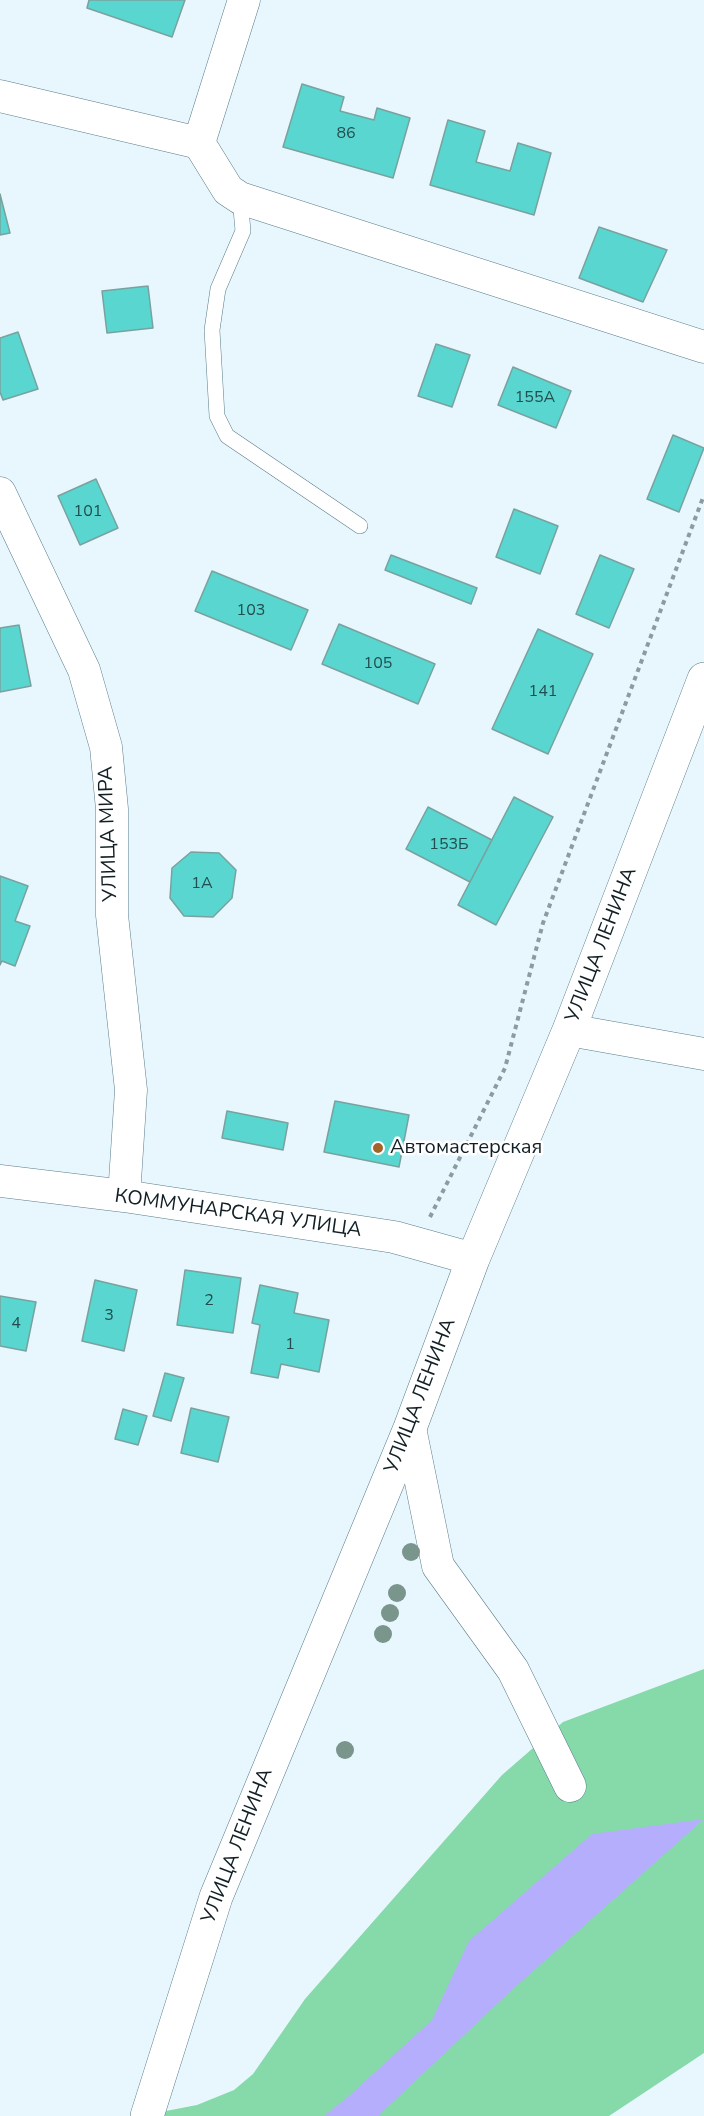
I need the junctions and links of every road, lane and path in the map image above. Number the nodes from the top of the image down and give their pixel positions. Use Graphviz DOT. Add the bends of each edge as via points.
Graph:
graph roads {
  1 [pos="244,0"];
  2 [pos="0,96"];
  3 [pos="199,143"];
  4 [pos="240,198"];
  5 [pos="704,347"];
  6 [pos="0,493"];
  7 [pos="704,495"];
  8 [pos="360,526"];
  9 [pos="704,679"];
  10 [pos="569,1030"];
  11 [pos="704,1054"];
  12 [pos="0,1181"];
  13 [pos="124,1196"];
  14 [pos="417,1243"];
  15 [pos="473,1259"];
  16 [pos="410,1428"];
  17 [pos="570,1786"];
  18 [pos="147,2116"];
  1 -- 3 [label="street"];
  2 -- 3 [label="street"];
  3 -- 4 [label="street" via="228,190"];
  4 -- 5 [label="street"];
  4 -- 8 [label="lane" via="243,231 218,289 212,330 217,416 227,436"];
  6 -- 13 [label="street, УЛИЦА МИРА" via="84,670 106,747 112,809 111,915 131,1090"];
  7 -- 14 [label="path" via="543,923 505,1068"];
  9 -- 10 [label="main road, УЛИЦА ЛЕНИНА"];
  10 -- 11 [label="street"];
  10 -- 15 [label="main road, УЛИЦА ЛЕНИНА"];
  12 -- 13 [label="street, КОММУНАРСКАЯ УЛИЦА"];
  13 -- 14 [label="street, КОММУНАРСКАЯ УЛИЦА"];
  14 -- 15 [label="street, КОММУНАРСКАЯ УЛИЦА"];
  15 -- 16 [label="main road, УЛИЦА ЛЕНИНА"];
  16 -- 17 [label="street" via="438,1566 513,1670"];
  16 -- 18 [label="main road, УЛИЦА ЛЕНИНА" via="216,1897"];
}
